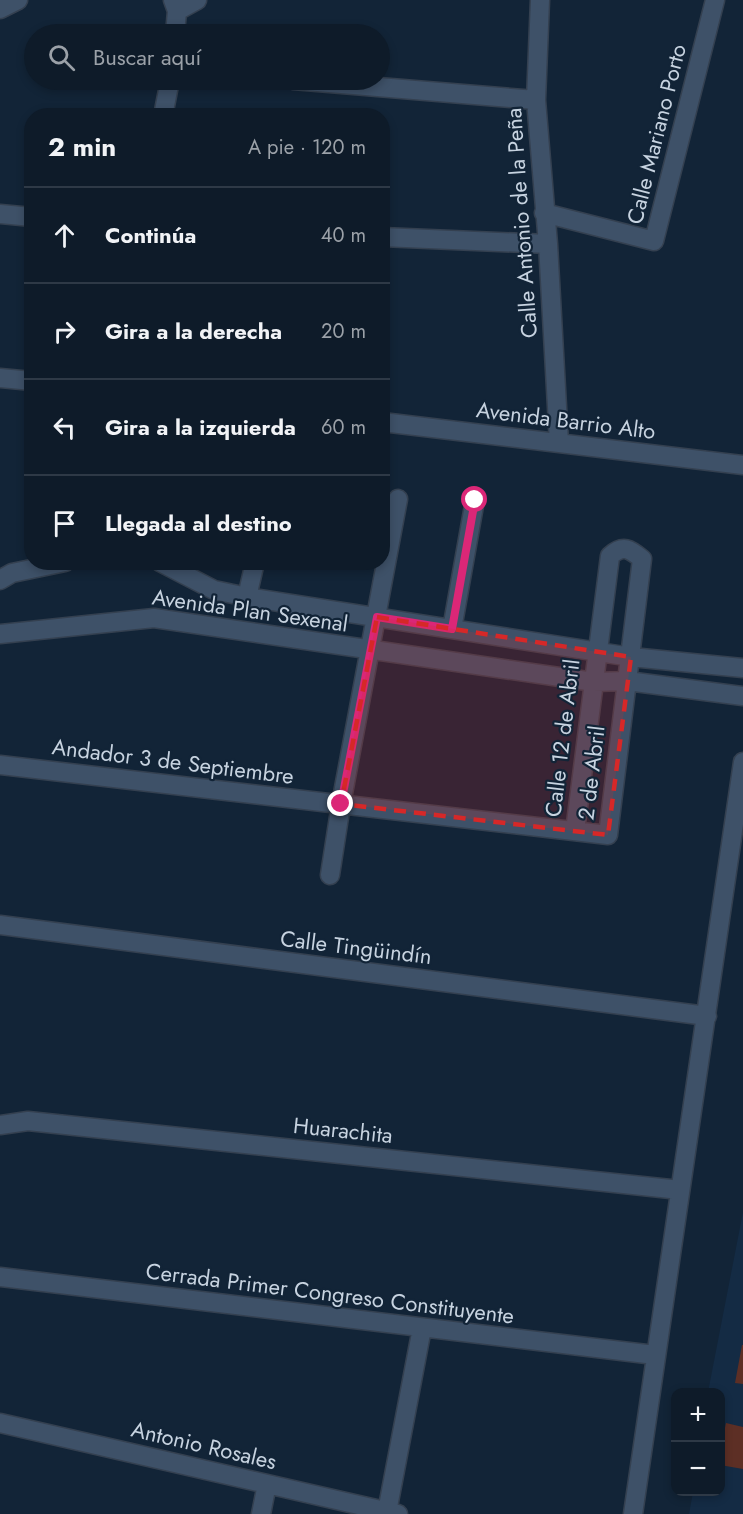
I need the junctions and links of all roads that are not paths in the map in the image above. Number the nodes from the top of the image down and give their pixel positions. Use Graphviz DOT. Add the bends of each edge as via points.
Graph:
graph roads {
  1 [pos="18,0"];
  2 [pos="196,0"];
  3 [pos="540,0"];
  4 [pos="715,0"];
  5 [pos="176,5"];
  6 [pos="0,9"];
  7 [pos="175,24"];
  8 [pos="390,88"];
  9 [pos="168,90"];
  10 [pos="536,100"];
  11 [pos="165,108"];
  12 [pos="544,213"];
  13 [pos="0,214"];
  14 [pos="24,216"];
  15 [pos="390,237"];
  16 [pos="548,244"];
  17 [pos="0,378"];
  18 [pos="24,380"];
  19 [pos="390,423"];
  20 [pos="559,443"];
  21 [pos="743,465"];
  22 [pos="398,499"];
  23 [pos="475,500"];
  24 [pos="390,544"];
  25 [pos="642,559"];
  26 [pos="26,570"];
  27 [pos="175,570"];
  28 [pos="253,570"];
  29 [pos="385,570"];
  30 [pos="0,580"];
  31 [pos="248,597"];
  32 [pos="377,617"];
  33 [pos="452,629"];
  34 [pos="0,634"];
  35 [pos="371,651"];
  36 [pos="597,652"];
  37 [pos="631,657"];
  38 [pos="743,668"];
  39 [pos="627,681"];
  40 [pos="594,682"];
  41 [pos="743,696"];
  42 [pos="743,762"];
  43 [pos="0,765"];
  44 [pos="341,804"];
  45 [pos="575,831"];
  46 [pos="330,875"];
  47 [pos="0,925"];
  48 [pos="707,1016"];
  49 [pos="0,1125"];
  50 [pos="680,1190"];
  51 [pos="0,1277"];
  52 [pos="422,1328"];
  53 [pos="655,1355"];
  54 [pos="0,1423"];
  55 [pos="267,1484"];
  56 [pos="382,1512"];
  57 [pos="261,1514"];
  58 [pos="633,1514"];
  1 -- 6 [label="street"];
  2 -- 5 [label="street"];
  3 -- 10 [label="street, Calle Antonio de la Peña"];
  4 -- 12 [label="street, Calle Mariano Porto" via="654,241"];
  5 -- 7 [label="street"];
  8 -- 10 [label="street"];
  9 -- 11 [label="street"];
  10 -- 12 [label="street, Calle Antonio de la Peña"];
  12 -- 16 [label="street, Calle Antonio de la Peña"];
  13 -- 14 [label="street"];
  15 -- 16 [label="street"];
  16 -- 20 [label="street, Calle Antonio de la Peña"];
  17 -- 18 [label="street"];
  19 -- 20 [label="street, Avenida Barrio Alto"];
  20 -- 21 [label="street, Avenida Barrio Alto"];
  22 -- 24 [label="street"];
  23 -- 33 [label="street"];
  25 -- 36 [label="street, Calle 12 de Abril" via="625,549 610,556"];
  25 -- 37 [label="street, 2 de Abril"];
  26 -- 30 [label="street"];
  27 -- 31 [label="street, Avenida Plan Sexenal" via="214,590"];
  28 -- 31 [label="street"];
  29 -- 32 [label="street"];
  31 -- 32 [label="street, Avenida Plan Sexenal"];
  32 -- 33 [label="street, Avenida Plan Sexenal"];
  32 -- 35 [label="street"];
  33 -- 36 [label="street, Avenida Plan Sexenal"];
  34 -- 35 [label="street, Avenida Plan Sexenal" via="154,618"];
  35 -- 40 [label="street, Avenida Plan Sexenal"];
  35 -- 44 [label="street"];
  36 -- 37 [label="street, Avenida Plan Sexenal"];
  36 -- 40 [label="street, Calle 12 de Abril"];
  37 -- 38 [label="street, Avenida Plan Sexenal"];
  37 -- 39 [label="street, 2 de Abril"];
  39 -- 40 [label="street, Avenida Plan Sexenal"];
  39 -- 41 [label="street, Avenida Plan Sexenal"];
  39 -- 45 [label="street, 2 de Abril" via="608,835"];
  40 -- 45 [label="street, Calle 12 de Abril"];
  42 -- 48 [label="street"];
  43 -- 44 [label="street, Andador 3 de Septiembre"];
  44 -- 45 [label="street, 2 de Abril"];
  44 -- 46 [label="street"];
  47 -- 48 [label="street, Calle Tingüindín"];
  48 -- 50 [label="street"];
  49 -- 50 [label="street, Huarachita" via="28,1122"];
  50 -- 53 [label="street"];
  51 -- 52 [label="street, Cerrada Primer Congreso Constituyente"];
  52 -- 53 [label="street, Cerrada Primer Congreso Constituyente"];
  52 -- 56 [label="street"];
  53 -- 58 [label="street"];
  54 -- 55 [label="street, Antonio Rosales"];
  55 -- 56 [label="street, Antonio Rosales"];
  55 -- 57 [label="street"];
}
